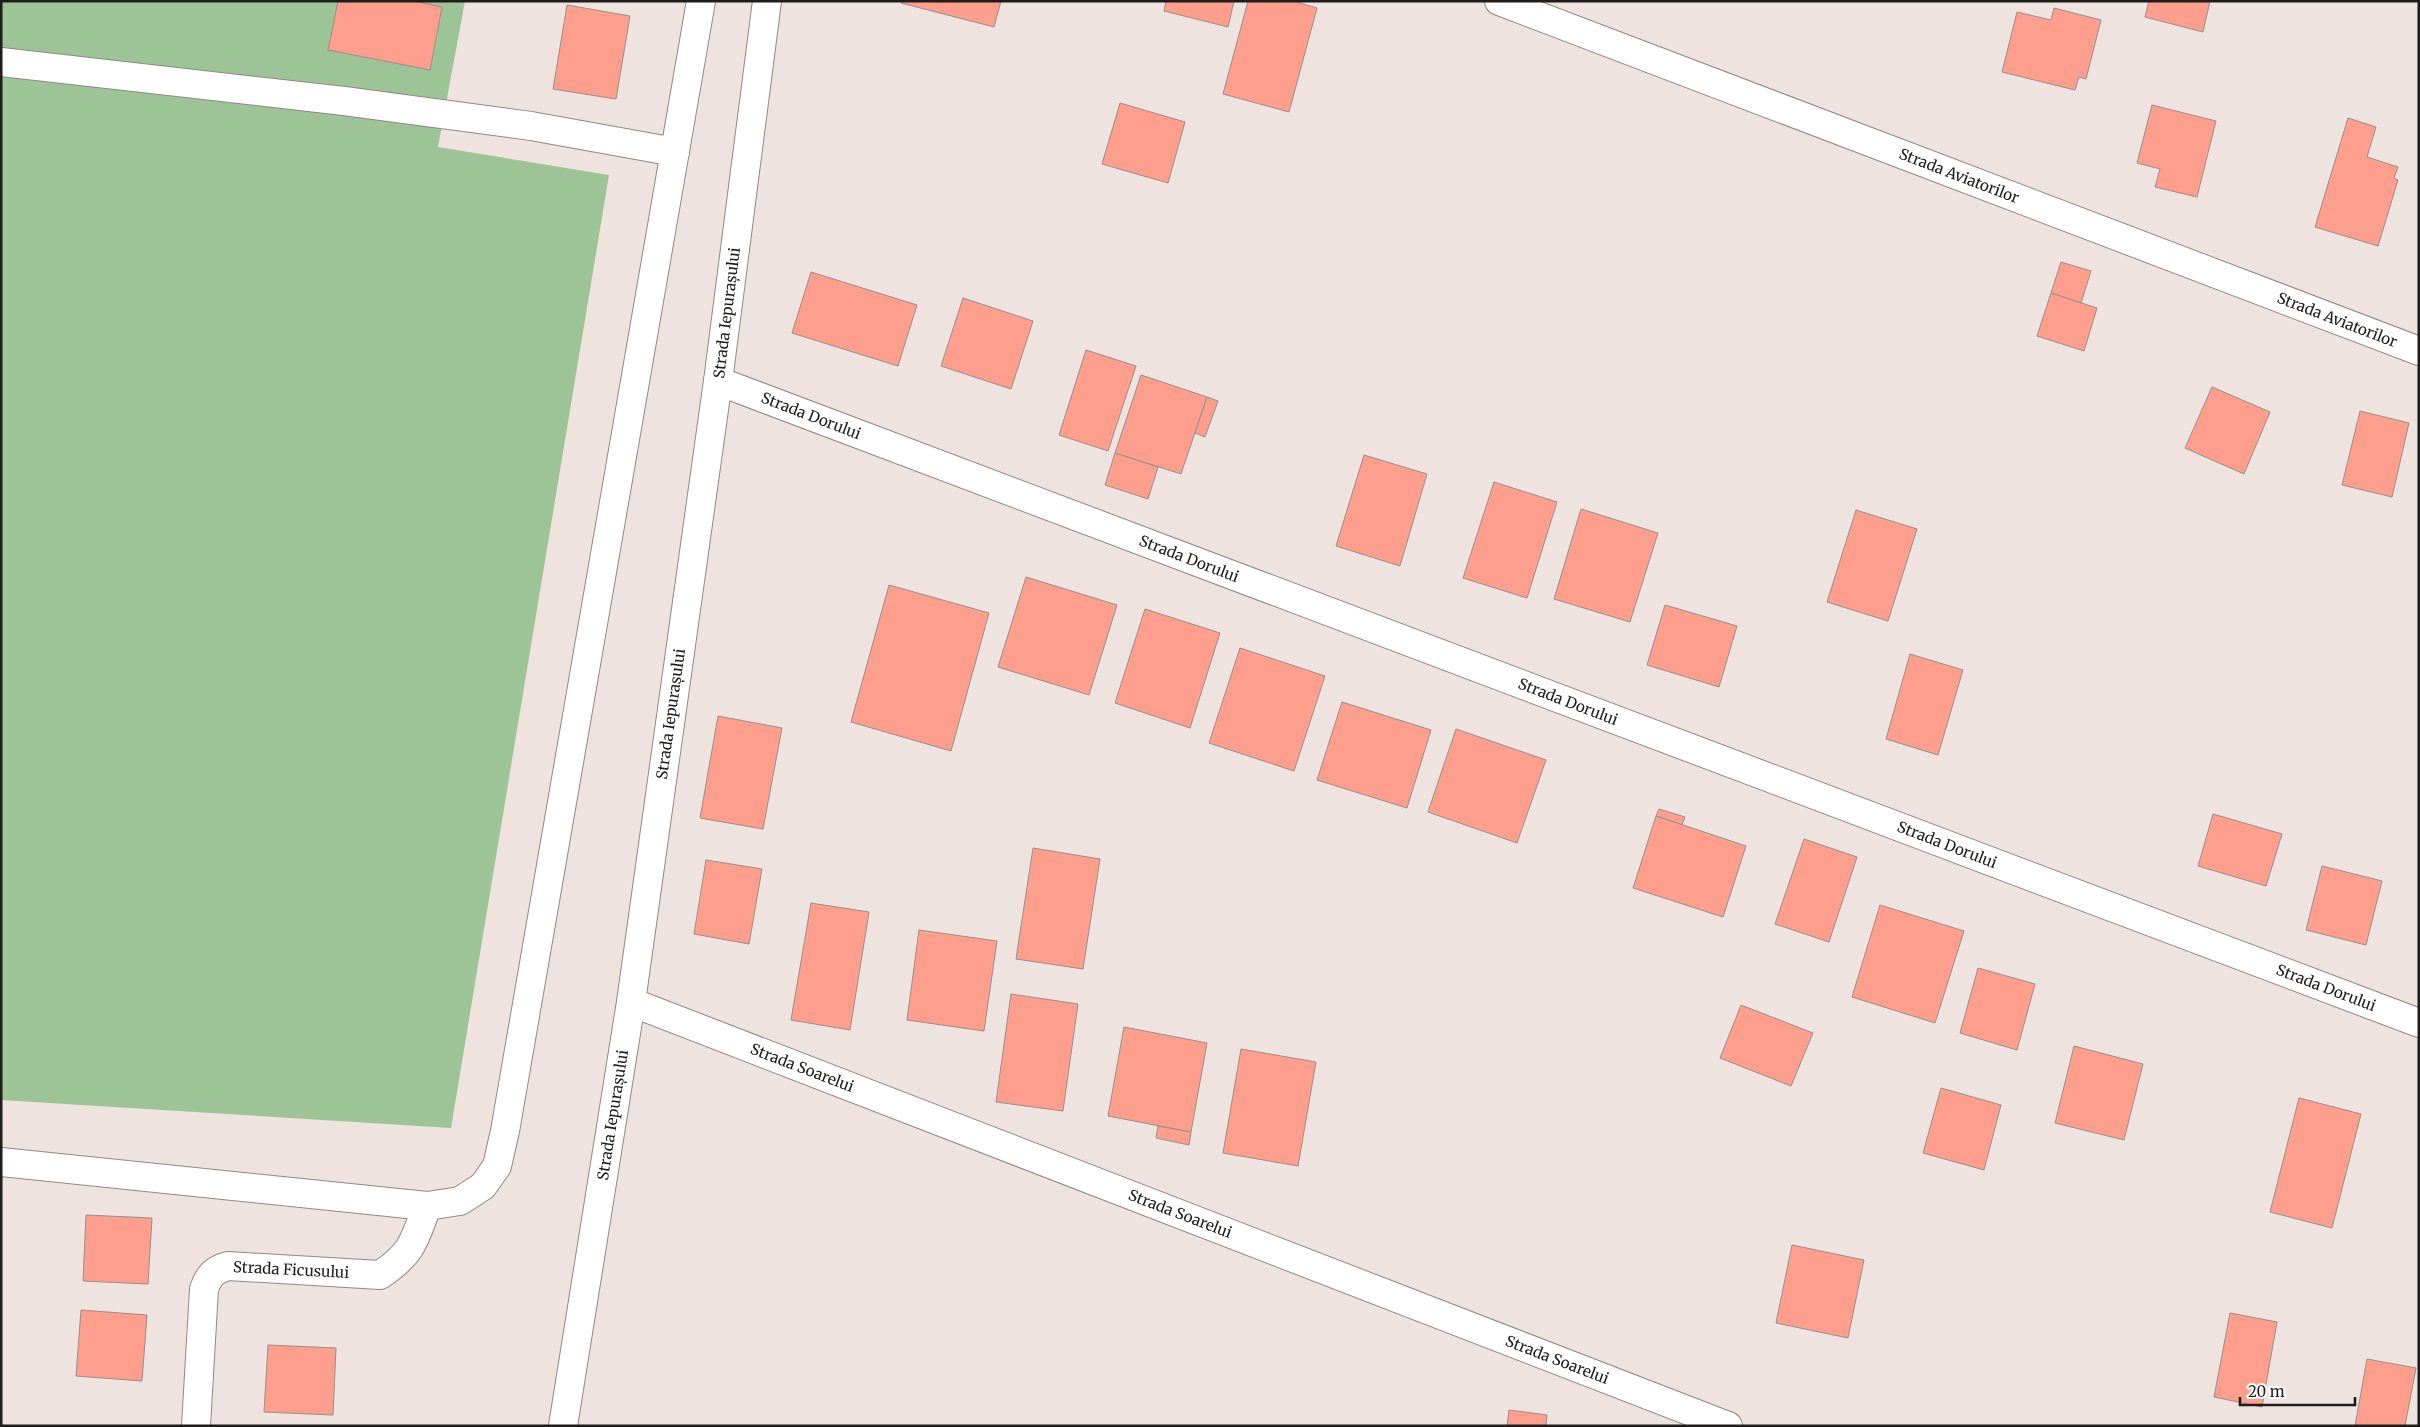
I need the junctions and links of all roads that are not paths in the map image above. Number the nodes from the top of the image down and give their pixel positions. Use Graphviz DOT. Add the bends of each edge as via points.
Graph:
graph roads {
  1 [pos="701,1"];
  2 [pos="767,1"];
  3 [pos="1499,1"];
  4 [pos="1,62"];
  5 [pos="675,152"];
  6 [pos="2419,351"];
  7 [pos="718,381"];
  8 [pos="631,1002"];
  9 [pos="2419,1023"];
  10 [pos="1,1162"];
  11 [pos="427,1206"];
  12 [pos="196,1426"];
  13 [pos="563,1426"];
  14 [pos="1728,1426"];
  1 -- 5 [label="street"];
  2 -- 7 [label="street, Strada Iepurașului"];
  3 -- 6 [label="street, Strada Aviatorilor"];
  4 -- 5 [label="street" via="344,101 531,126"];
  5 -- 11 [label="street" via="497,1166 482,1186 460,1202"];
  7 -- 8 [label="street, Strada Iepurașului"];
  7 -- 9 [label="street, Strada Dorului"];
  8 -- 13 [label="street, Strada Iepurașului"];
  8 -- 14 [label="street, Strada Soarelui"];
  10 -- 11 [label="street"];
  11 -- 12 [label="street, Strada Ficusului" via="414,1242 400,1262 380,1275 228,1266 216,1269 204,1289"];
}
